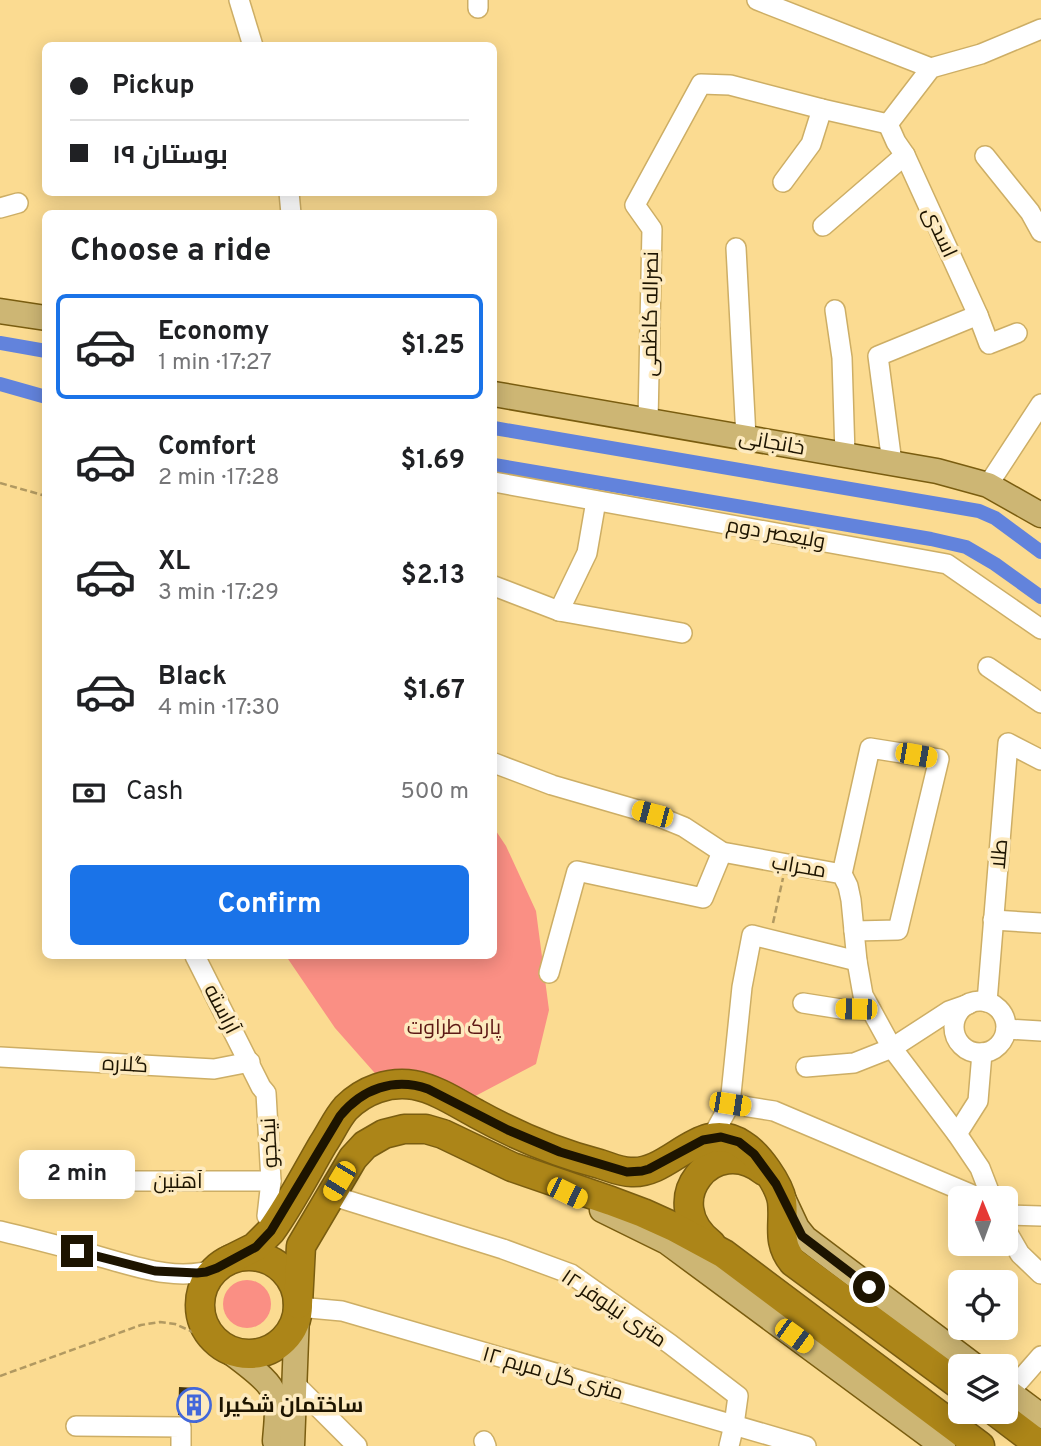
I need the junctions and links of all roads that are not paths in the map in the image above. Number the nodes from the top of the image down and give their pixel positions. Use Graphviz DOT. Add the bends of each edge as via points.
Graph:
graph roads {
  1 [pos="239,0"];
  2 [pos="757,0"];
  3 [pos="1041,29"];
  4 [pos="252,42"];
  5 [pos="931,68"];
  6 [pos="822,109"];
  7 [pos="888,124"];
  8 [pos="905,155"];
  9 [pos="985,156"];
  10 [pos="783,182"];
  11 [pos="823,226"];
  12 [pos="1041,232"];
  13 [pos="736,247"];
  14 [pos="835,310"];
  15 [pos="0,311"];
  16 [pos="978,315"];
  17 [pos="42,317"];
  18 [pos="1017,333"];
  19 [pos="497,395"];
  20 [pos="1041,404"];
  21 [pos="648,421"];
  22 [pos="746,437"];
  23 [pos="845,455"];
  24 [pos="892,463"];
  25 [pos="497,483"];
  26 [pos="988,485"];
  27 [pos="596,501"];
  28 [pos="1041,515"];
  29 [pos="497,587"];
  30 [pos="559,611"];
  31 [pos="1041,629"];
  32 [pos="682,633"];
  33 [pos="988,667"];
  34 [pos="1041,703"];
  35 [pos="1041,760"];
  36 [pos="497,764"];
  37 [pos="722,852"];
  38 [pos="842,874"];
  39 [pos="993,920"];
  40 [pos="1041,923"];
  41 [pos="854,932"];
  42 [pos="197,959"];
  43 [pos="857,961"];
  44 [pos="548,972"];
  45 [pos="803,1003"];
  46 [pos="978,1003"];
  47 [pos="872,1010"];
  48 [pos="1006,1030"];
  49 [pos="1041,1031"];
  50 [pos="892,1048"];
  51 [pos="982,1053"];
  52 [pos="0,1057"];
  53 [pos="250,1062"];
  54 [pos="806,1066"];
  55 [pos="730,1104"];
  56 [pos="957,1134"];
  57 [pos="712,1138"];
  58 [pos="522,1171"];
  59 [pos="84,1181"];
  60 [pos="271,1181"];
  61 [pos="773,1181"];
  62 [pos="951,1186"];
  63 [pos="987,1186"];
  64 [pos="330,1195"];
  65 [pos="1018,1215"];
  66 [pos="1041,1216"];
  67 [pos="275,1225"];
  68 [pos="0,1231"];
  69 [pos="1018,1251"];
  70 [pos="724,1254"];
  71 [pos="223,1264"];
  72 [pos="1041,1274"];
  73 [pos="297,1308"];
  74 [pos="221,1346"];
  75 [pos="959,1354"];
  76 [pos="1041,1356"];
  77 [pos="948,1376"];
  78 [pos="1018,1380"];
  79 [pos="293,1382"];
  80 [pos="1018,1396"];
  81 [pos="1041,1416"];
  82 [pos="1012,1424"];
  83 [pos="734,1425"];
  84 [pos="76,1426"];
  85 [pos="181,1437"];
  86 [pos="275,1446"];
  87 [pos="292,1446"];
  88 [pos="357,1446"];
  89 [pos="729,1446"];
  90 [pos="807,1446"];
  91 [pos="943,1446"];
  92 [pos="980,1446"];
  93 [pos="1041,1446"];
  1 -- 4 [label="street"];
  2 -- 5 [label="street"];
  3 -- 5 [label="street" via="981,54"];
  5 -- 7 [label="street"];
  6 -- 7 [label="street, نصراله کاظمی"];
  6 -- 10 [label="street" via="811,144"];
  6 -- 21 [label="street, نصراله کاظمی" via="730,85 701,84 694,96 635,205 652,229"];
  7 -- 8 [label="street, اسدی"];
  8 -- 11 [label="street"];
  8 -- 16 [label="street, اسدی"];
  9 -- 12 [label="street"];
  13 -- 22 [label="street"];
  14 -- 23 [label="street" via="842,358"];
  15 -- 17 [label="main road"];
  16 -- 18 [label="street, اسدی" via="989,344"];
  16 -- 24 [label="street" via="878,356"];
  19 -- 21 [label="main road, خانجانی"];
  20 -- 26 [label="street"];
  21 -- 22 [label="main road, خانجانی"];
  22 -- 23 [label="main road, خانجانی"];
  23 -- 24 [label="main road, خانجانی"];
  24 -- 26 [label="main road, خانجانی"];
  25 -- 27 [label="street, ولیعصر دوم"];
  26 -- 28 [label="main road, خانجانی"];
  27 -- 30 [label="street" via="587,553"];
  27 -- 31 [label="street, ولیعصر دوم" via="947,564"];
  29 -- 30 [label="street"];
  30 -- 32 [label="street"];
  33 -- 34 [label="street"];
  35 -- 39 [label="street, طلا" via="1008,743"];
  36 -- 37 [label="street, محراب" via="652,814 684,827"];
  37 -- 38 [label="street, محراب"];
  37 -- 44 [label="street" via="703,898 577,870"];
  38 -- 41 [label="street, محراب"];
  38 -- 41 [label="street" via="870,748 939,759 898,930"];
  39 -- 40 [label="street"];
  39 -- 46 [label="street, طلا"];
  41 -- 43 [label="street, محراب"];
  42 -- 53 [label="street, آراسته"];
  43 -- 47 [label="street, محراب" via="863,995"];
  43 -- 55 [label="street" via="752,935"];
  45 -- 47 [label="street"];
  46 -- 48 [label="street" via="993,1005 1003,1015"];
  46 -- 50 [label="street" via="949,1011"];
  46 -- 51 [label="street" via="961,1009 954,1025 957,1040 968,1050"];
  47 -- 50 [label="street, محراب"];
  48 -- 49 [label="street"];
  48 -- 51 [label="street" via="998,1045"];
  50 -- 54 [label="street" via="854,1063"];
  50 -- 56 [label="street, محراب"];
  51 -- 56 [label="street" via="978,1101"];
  52 -- 53 [label="street, گلاره" via="214,1069"];
  53 -- 60 [label="street, نیکجو" via="266,1093"];
  55 -- 57 [label="street"];
  55 -- 62 [label="street" via="774,1111"];
  56 -- 63 [label="street, محراب"];
  57 -- 61 [label="highway" via="743,1144"];
  57 -- 67 [label="highway" via="649,1169 627,1172 529,1139 425,1088 382,1086 360,1097 340,1116"];
  58 -- 64 [label="highway" via="445,1135 426,1129 394,1130 355,1155"];
  58 -- 70 [label="highway" via="632,1209"];
  58 -- 91 [label="main road" via="667,1242"];
  59 -- 60 [label="street, آهنین"];
  60 -- 67 [label="street, نیکجو" via="267,1216"];
  61 -- 70 [label="highway" via="755,1164 740,1159 718,1162 699,1174 689,1194 692,1224"];
  61 -- 75 [label="main road" via="805,1238"];
  61 -- 77 [label="highway" via="782,1205 782,1238 791,1259"];
  64 -- 73 [label="highway" via="302,1243"];
  64 -- 83 [label="street, ۱۲ متری نیلوفر" via="571,1274 738,1396"];
  65 -- 66 [label="street"];
  67 -- 71 [label="highway" via="256,1247"];
  68 -- 71 [label="street" via="155,1271 197,1273"];
  69 -- 72 [label="street"];
  70 -- 92 [label="highway"];
  71 -- 73 [label="highway" via="255,1257 277,1265 293,1284"];
  71 -- 74 [label="highway" via="206,1281 200,1303 203,1325"];
  73 -- 74 [label="highway" via="289,1333 270,1349 250,1354"];
  73 -- 79 [label="main road"];
  73 -- 83 [label="street, ۱۲ متری گل مریم" via="342,1311"];
  74 -- 86 [label="main road" via="272,1390 277,1414"];
  76 -- 78 [label="street"];
  79 -- 87 [label="main road"];
  79 -- 88 [label="street"];
  80 -- 81 [label="main road"];
  82 -- 93 [label="highway"];
  83 -- 89 [label="street"];
  83 -- 90 [label="street, ۱۲ متری گل مریم"];
  84 -- 85 [label="street"];
}
